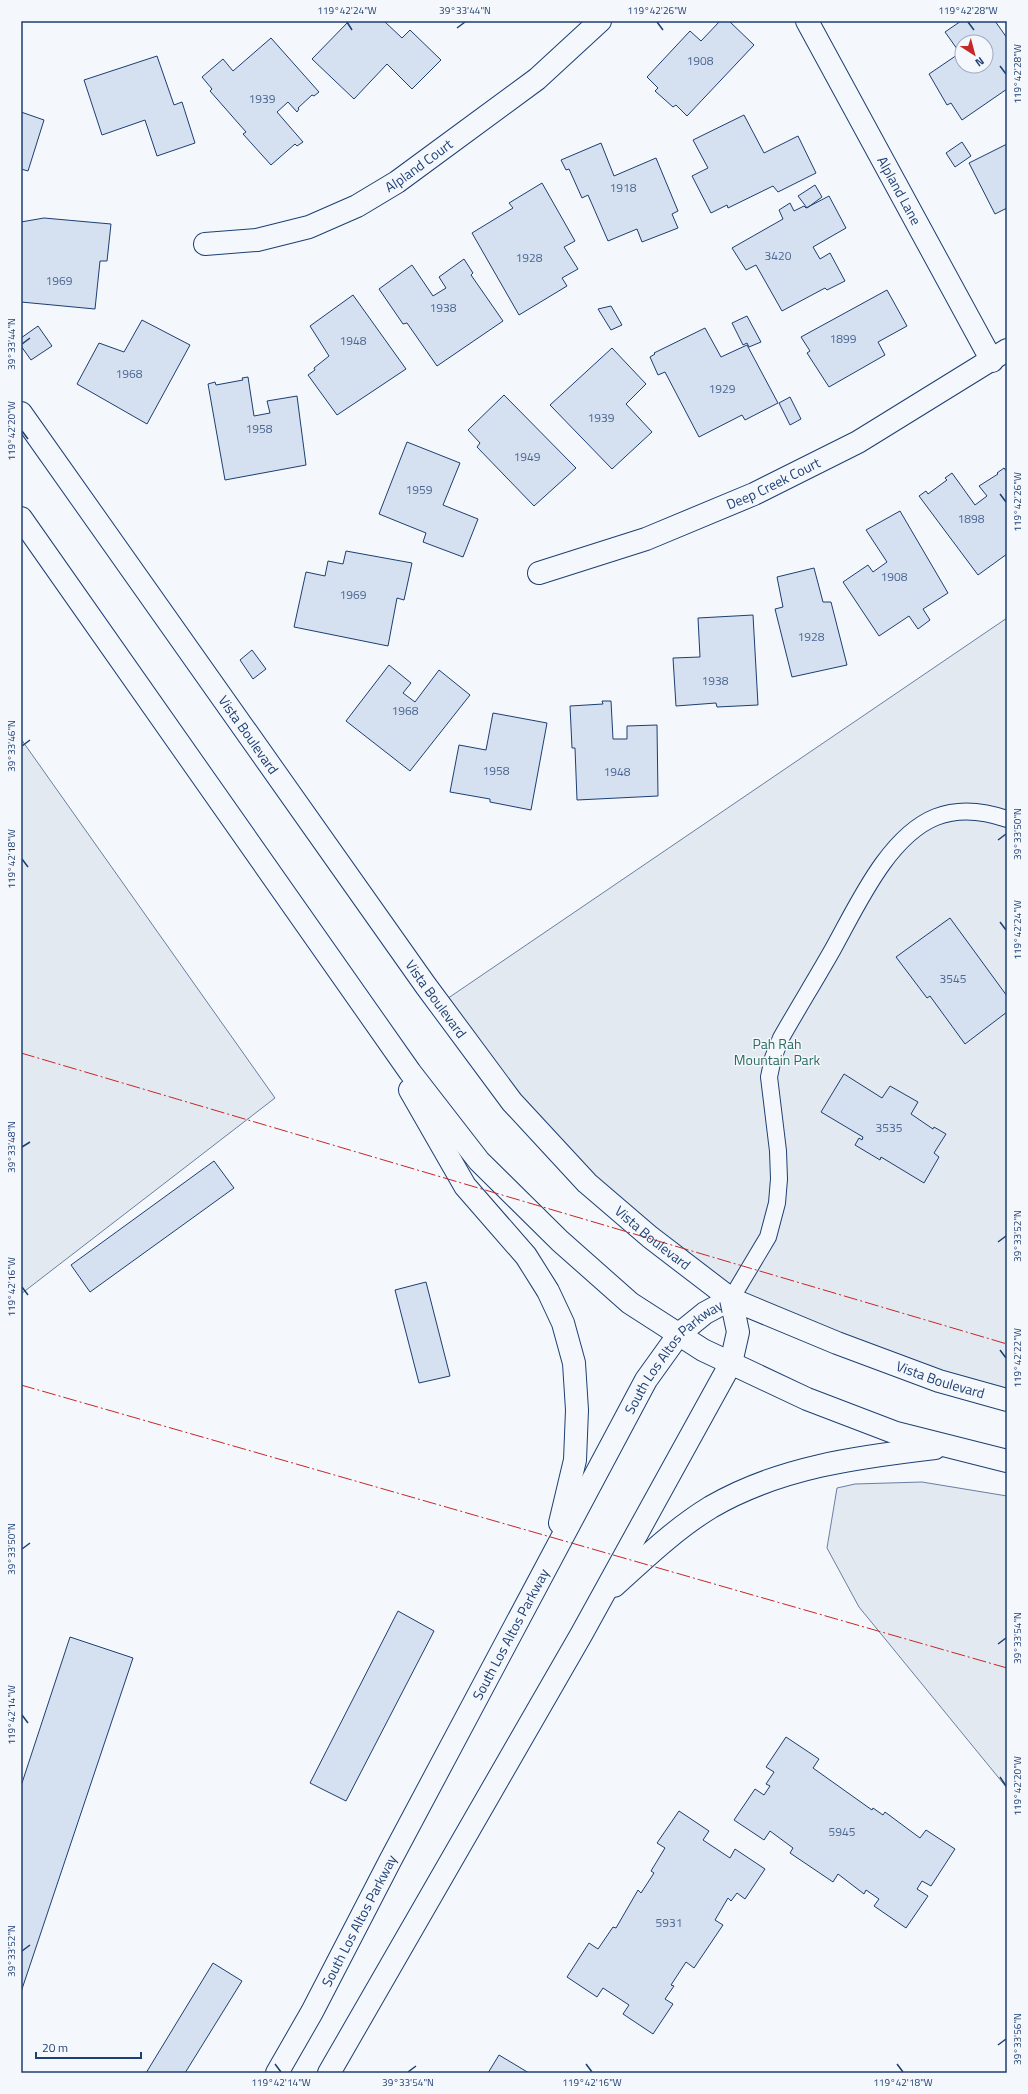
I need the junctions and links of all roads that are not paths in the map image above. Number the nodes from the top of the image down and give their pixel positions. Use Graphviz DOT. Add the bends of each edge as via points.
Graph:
graph roads {
  1 [pos="600,21"];
  2 [pos="806,21"];
  3 [pos="205,244"];
  4 [pos="999,356"];
  5 [pos="21,413"];
  6 [pos="21,518"];
  7 [pos="539,573"];
  8 [pos="1007,819"];
  9 [pos="352,990"];
  10 [pos="731,1299"];
  11 [pos="679,1334"];
  12 [pos="731,1363"];
  13 [pos="1007,1400"];
  14 [pos="947,1446"];
  15 [pos="1007,1461"];
  16 [pos="553,1553"];
  17 [pos="601,1598"];
  18 [pos="277,2073"];
  19 [pos="329,2073"];
  1 -- 3 [label="main road, Alpland Court" via="537,79 397,182 357,206 309,227 257,240"];
  2 -- 4 [label="main road, Alpland Lane"];
  4 -- 7 [label="main road, Deep Creek Court" via="858,442 754,494 646,538"];
  5 -- 10 [label="main road, Vista Boulevard" via="426,986 512,1102 587,1183 650,1237"];
  6 -- 9 [label="main road"];
  8 -- 10 [label="lane" via="972,812 954,812 935,817 902,841 864,893 781,1038 773,1058 769,1077 778,1151 777,1203 768,1236"];
  9 -- 11 [label="main road" via="410,1072 479,1161 560,1241 630,1303"];
  9 -- 16 [label="main road" via="465,1186 526,1256 548,1291 563,1323 574,1363 578,1410 575,1460"];
  10 -- 11 [label="main road, South Los Altos Parkway" via="705,1313"];
  10 -- 12 [label="main road, South Los Altos Parkway" via="738,1332"];
  10 -- 13 [label="main road, Vista Boulevard" via="837,1343 939,1381"];
  11 -- 12 [label="main road" via="702,1350"];
  11 -- 16 [label="main road, South Los Altos Parkway" via="646,1380"];
  12 -- 14 [label="main road" via="814,1402 896,1433"];
  12 -- 17 [label="main road, South Los Altos Parkway"];
  14 -- 15 [label="main road"];
  14 -- 17 [label="main road" via="860,1457 762,1482 710,1508 665,1540"];
  16 -- 18 [label="main road, South Los Altos Parkway" via="312,2012"];
  17 -- 19 [label="main road, South Los Altos Parkway"];
}
